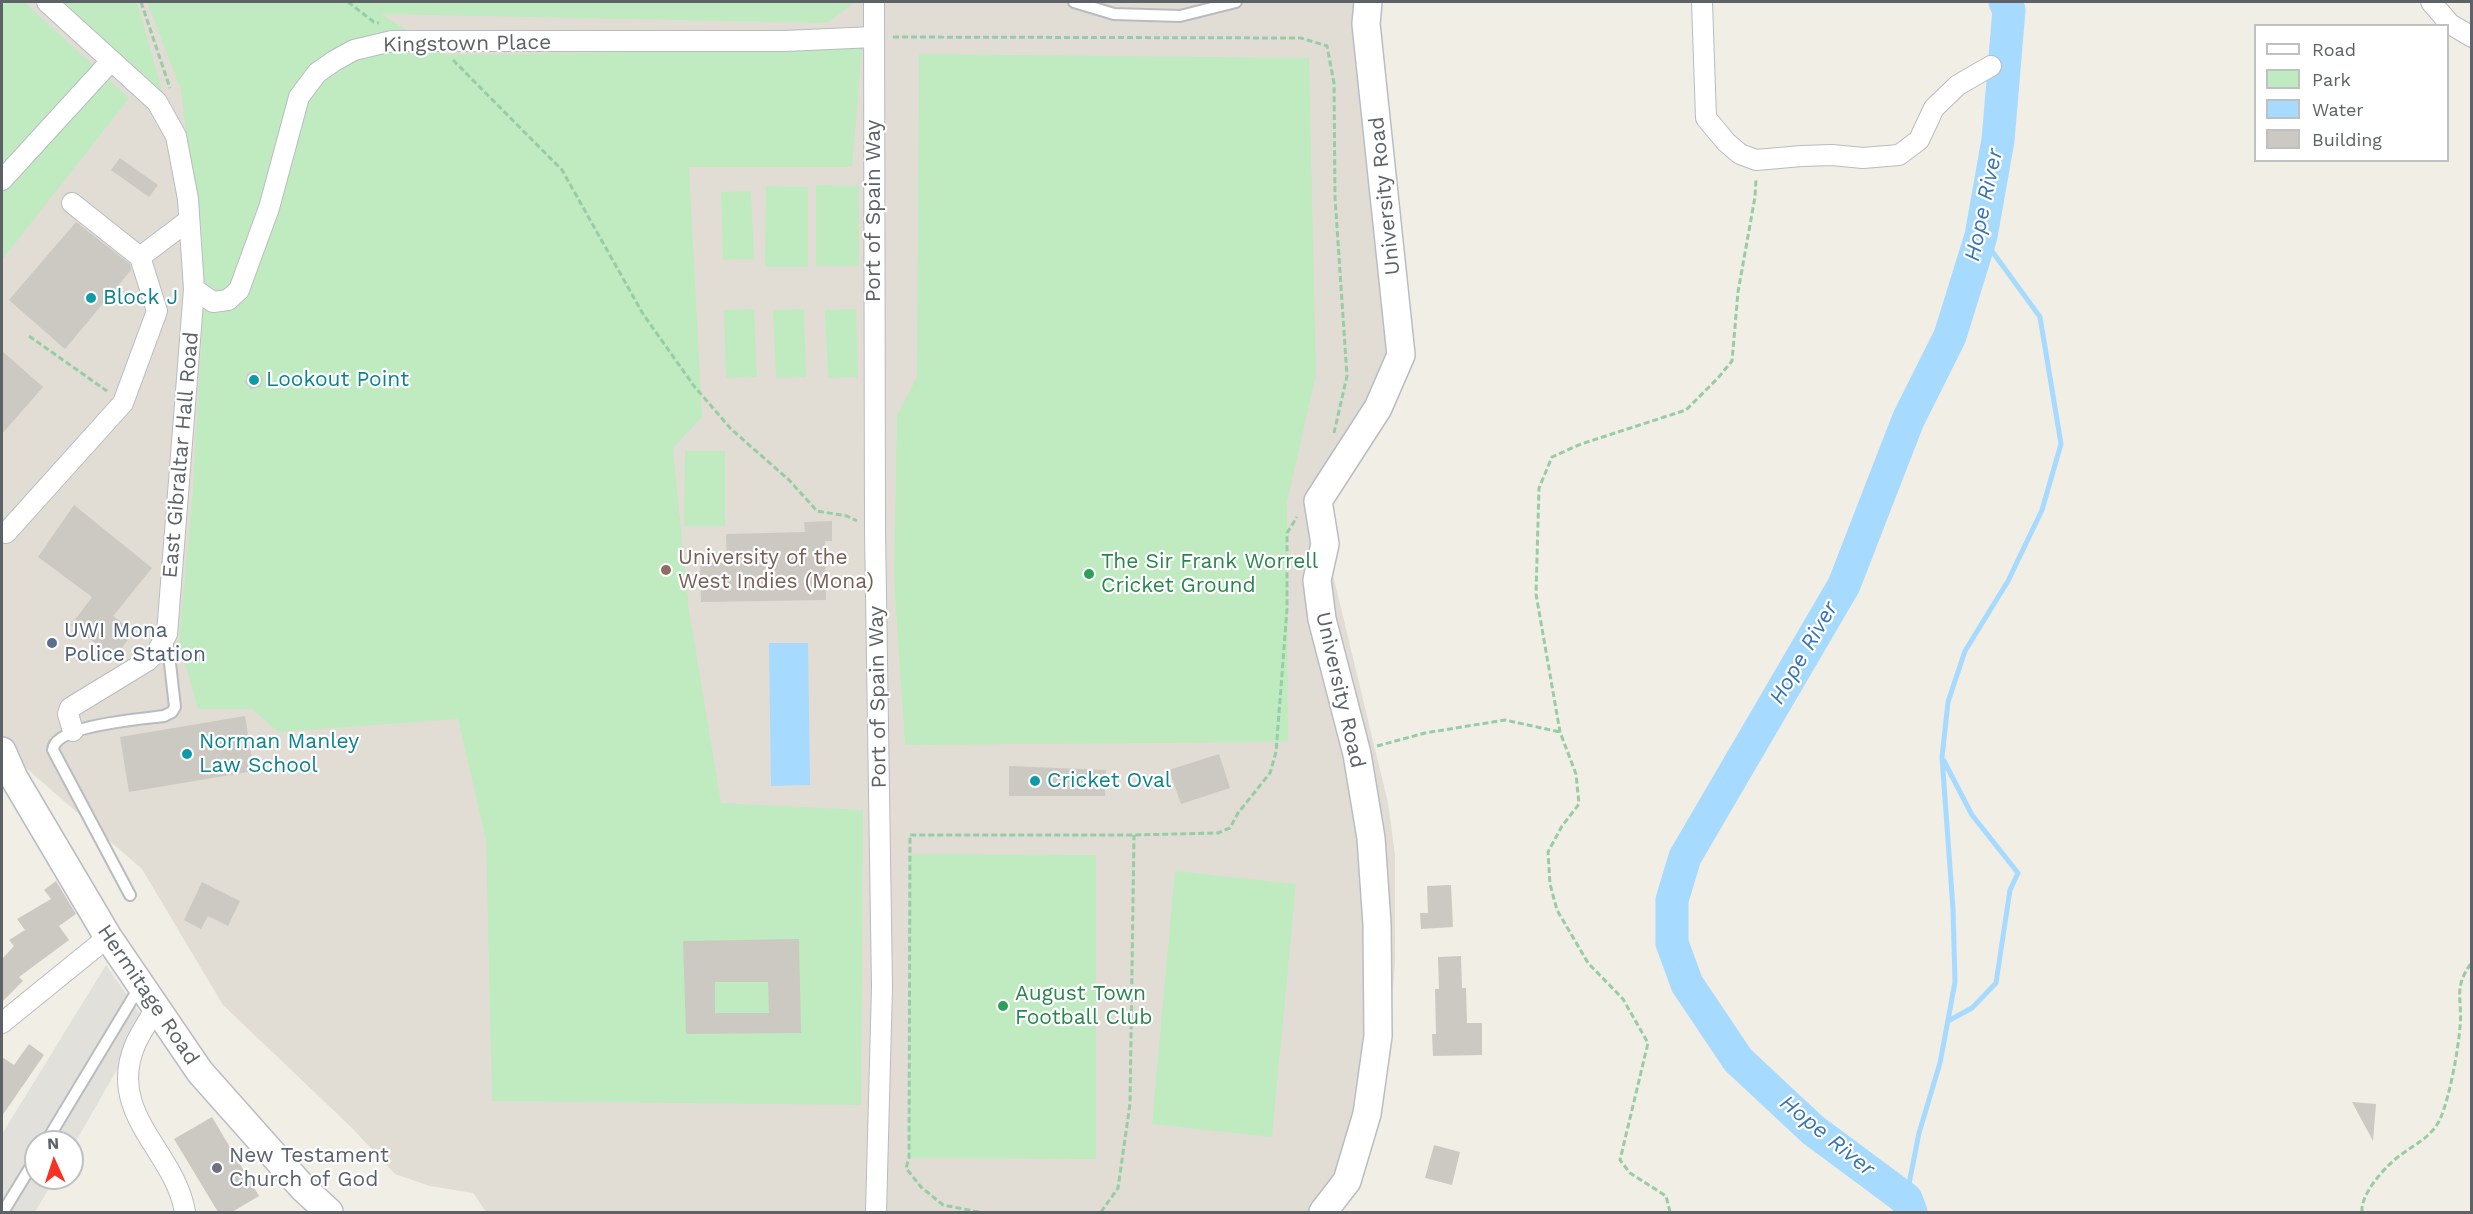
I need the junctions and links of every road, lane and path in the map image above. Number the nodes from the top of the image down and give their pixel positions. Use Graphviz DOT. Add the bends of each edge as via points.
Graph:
graph roads {
  1 [pos="47,2"];
  2 [pos="141,2"];
  3 [pos="874,2"];
  4 [pos="1074,2"];
  5 [pos="1236,2"];
  6 [pos="1368,2"];
  7 [pos="1702,2"];
  8 [pos="2431,2"];
  9 [pos="874,37"];
  10 [pos="2472,37"];
  11 [pos="432,41"];
  12 [pos="111,61"];
  13 [pos="1991,66"];
  14 [pos="171,90"];
  15 [pos="1756,160"];
  16 [pos="2,180"];
  17 [pos="72,203"];
  18 [pos="189,220"];
  19 [pos="140,257"];
  20 [pos="194,289"];
  21 [pos="29,336"];
  22 [pos="123,402"];
  23 [pos="1333,441"];
  24 [pos="1300,513"];
  25 [pos="875,530"];
  26 [pos="6,533"];
  27 [pos="167,634"];
  28 [pos="73,731"];
  29 [pos="1560,732"];
  30 [pos="2,751"];
  31 [pos="1357,754"];
  32 [pos="8,785"];
  33 [pos="1134,835"];
  34 [pos="130,895"];
  35 [pos="108,937"];
  36 [pos="2472,962"];
  37 [pos="140,986"];
  38 [pos="155,1009"];
  39 [pos="2,1023"];
  40 [pos="53,1130"];
  41 [pos="24,1178"];
  42 [pos="3,1212"];
  43 [pos="185,1212"];
  44 [pos="329,1212"];
  45 [pos="876,1212"];
  46 [pos="979,1212"];
  47 [pos="1101,1212"];
  48 [pos="1323,1212"];
  49 [pos="1670,1212"];
  50 [pos="2362,1212"];
  1 -- 12 [label="street, East Gibraltar Hall Road"];
  2 -- 14 [label="path"];
  3 -- 9 [label="street, Port of Spain Way"];
  4 -- 5 [label="lane" via="1114,14 1180,16"];
  6 -- 31 [label="street, University Road" via="1366,24 1401,356 1378,408 1318,501 1325,544 1317,580 1322,619"];
  7 -- 15 [label="street" via="1706,118 1740,154"];
  8 -- 10 [label="street" via="2450,24"];
  9 -- 11 [label="street, Kingstown Place" via="785,41"];
  9 -- 23 [label="path" via="1301,38 1327,46 1334,83 1335,197 1347,376"];
  9 -- 25 [label="street, Port of Spain Way"];
  11 -- 20 [label="street, Kingstown Place" via="392,41 354,50 318,73 299,97 269,208 239,290 228,300 213,302"];
  11 -- 25 [label="path" via="562,170 644,314 694,386 731,429 789,480 817,511 847,516"];
  12 -- 16 [label="street"];
  12 -- 18 [label="street, East Gibraltar Hall Road" via="157,102 176,136"];
  13 -- 15 [label="street" via="1958,86 1934,108 1919,140 1899,155"];
  15 -- 29 [label="path" via="1755,197 1738,292 1732,361 1686,410 1552,457 1539,488 1536,594"];
  17 -- 19 [label="street"];
  18 -- 19 [label="street"];
  18 -- 20 [label="street, East Gibraltar Hall Road"];
  19 -- 22 [label="street" via="157,311"];
  20 -- 27 [label="street, East Gibraltar Hall Road"];
  21 -- 22 [label="path"];
  22 -- 26 [label="street"];
  24 -- 33 [label="path" via="1287,533 1287,609 1276,752 1270,773 1230,828 1218,833"];
  25 -- 45 [label="street, Port of Spain Way" via="882,987"];
  27 -- 28 [label="street" via="147,661 70,708"];
  27 -- 28 [label="lane" via="172,712"];
  28 -- 34 [label="lane" via="57,740 53,750"];
  29 -- 31 [label="path" via="1505,720 1425,733"];
  29 -- 49 [label="path" via="1576,774 1579,804 1548,852 1550,884 1557,910 1588,963 1623,999 1648,1043 1620,1160 1630,1173 1666,1196"];
  30 -- 32 [label="street, Hermitage Road"];
  31 -- 48 [label="street, University Road" via="1371,838 1378,1036 1367,1114 1347,1181"];
  32 -- 35 [label="street, Hermitage Road"];
  33 -- 46 [label="path" via="910,835 906,1168 943,1205"];
  33 -- 47 [label="path" via="1130,1104 1118,1188"];
  35 -- 37 [label="street, Hermitage Road"];
  35 -- 39 [label="street"];
  36 -- 50 [label="path" via="2460,985 2461,1026 2441,1118 2428,1137 2399,1155 2367,1192"];
  37 -- 38 [label="street, Hermitage Road"];
  37 -- 40 [label="lane"];
  38 -- 43 [label="street" via="134,1046 128,1080 130,1101 171,1172"];
  38 -- 44 [label="street, Hermitage Road" via="200,1072"];
  41 -- 42 [label="lane"];
}
